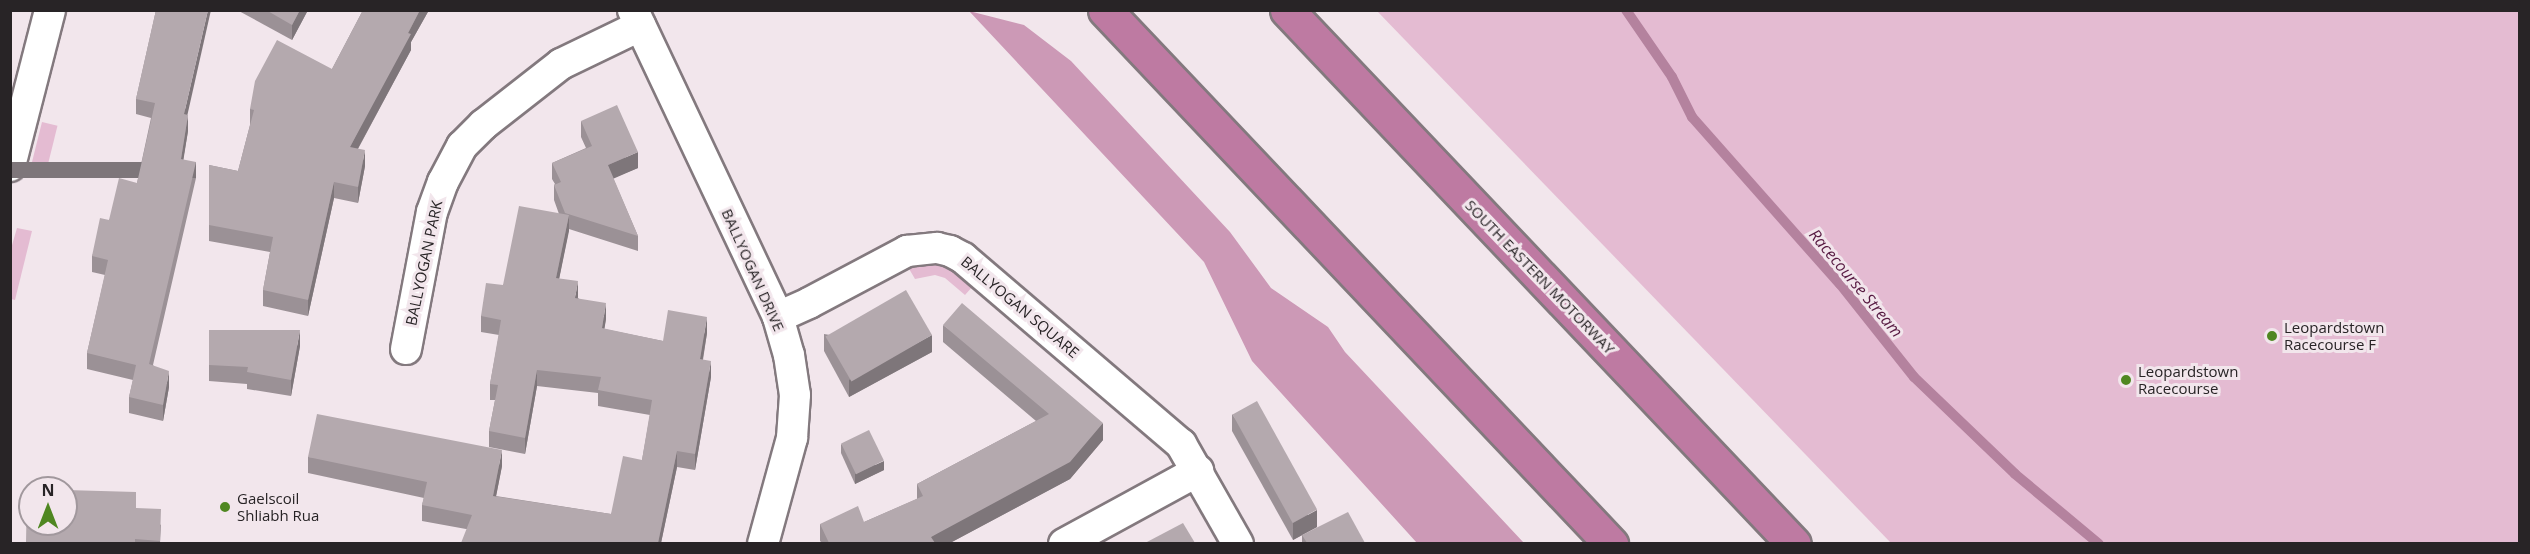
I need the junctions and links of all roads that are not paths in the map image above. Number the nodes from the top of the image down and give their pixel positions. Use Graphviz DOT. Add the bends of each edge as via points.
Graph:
graph roads {
  1 [pos="50,10"];
  2 [pos="1105,10"];
  3 [pos="1287,10"];
  4 [pos="636,18"];
  5 [pos="10,166"];
  6 [pos="778,317"];
  7 [pos="406,349"];
  8 [pos="1538,468"];
  9 [pos="1198,471"];
  10 [pos="1735,481"];
  11 [pos="763,543"];
  12 [pos="1064,543"];
  13 [pos="1238,543"];
  14 [pos="1579,543"];
  15 [pos="1611,543"];
  16 [pos="1794,543"];
  17 [pos="1808,543"];
  1 -- 5 [label="street"];
  2 -- 8 [label="highway"];
  3 -- 10 [label="highway, SOUTH EASTERN MOTORWAY"];
  4 -- 6 [label="street, BALLYOGAN DRIVE"];
  4 -- 7 [label="street, BALLYOGAN PARK" via="561,64 483,125 462,147 432,212"];
  6 -- 9 [label="street, BALLYOGAN SQUARE" via="907,251 950,251 1165,429 1181,444"];
  6 -- 11 [label="street, BALLYOGAN DRIVE" via="789,355 795,416"];
  8 -- 14 [label="highway"];
  8 -- 15 [label="highway"];
  9 -- 12 [label="street"];
  9 -- 13 [label="street, BALLYOGAN SQUARE"];
  10 -- 16 [label="highway, SOUTH EASTERN MOTORWAY"];
  10 -- 17 [label="highway"];
}
